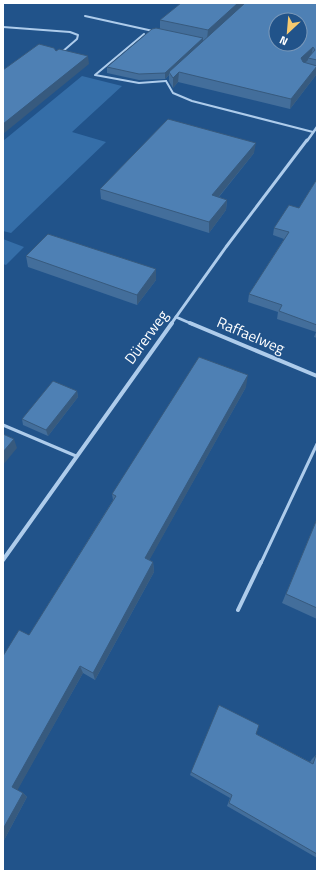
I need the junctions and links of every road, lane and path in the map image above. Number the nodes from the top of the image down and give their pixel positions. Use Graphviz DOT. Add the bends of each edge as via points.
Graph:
graph roads {
  1 [pos="85,16"];
  2 [pos="3,27"];
  3 [pos="154,31"];
  4 [pos="144,34"];
  5 [pos="56,57"];
  6 [pos="171,76"];
  7 [pos="166,81"];
  8 [pos="317,127"];
  9 [pos="313,132"];
  10 [pos="176,316"];
  11 [pos="317,376"];
  12 [pos="3,425"];
  13 [pos="317,444"];
  14 [pos="76,456"];
  15 [pos="3,560"];
  16 [pos="238,610"];
  1 -- 3 [label="lane"];
  2 -- 5 [label="lane" via="70,32 78,35 77,39"];
  4 -- 7 [label="lane" via="95,75 133,84"];
  6 -- 7 [label="lane"];
  7 -- 9 [label="lane" via="173,93 192,101"];
  8 -- 9 [label="street, Dürerweg"];
  9 -- 10 [label="street, Dürerweg"];
  10 -- 11 [label="street, Raffaelweg"];
  10 -- 14 [label="street, Dürerweg"];
  12 -- 14 [label="lane"];
  13 -- 16 [label="lane"];
  14 -- 15 [label="street, Dürerweg"];
}
